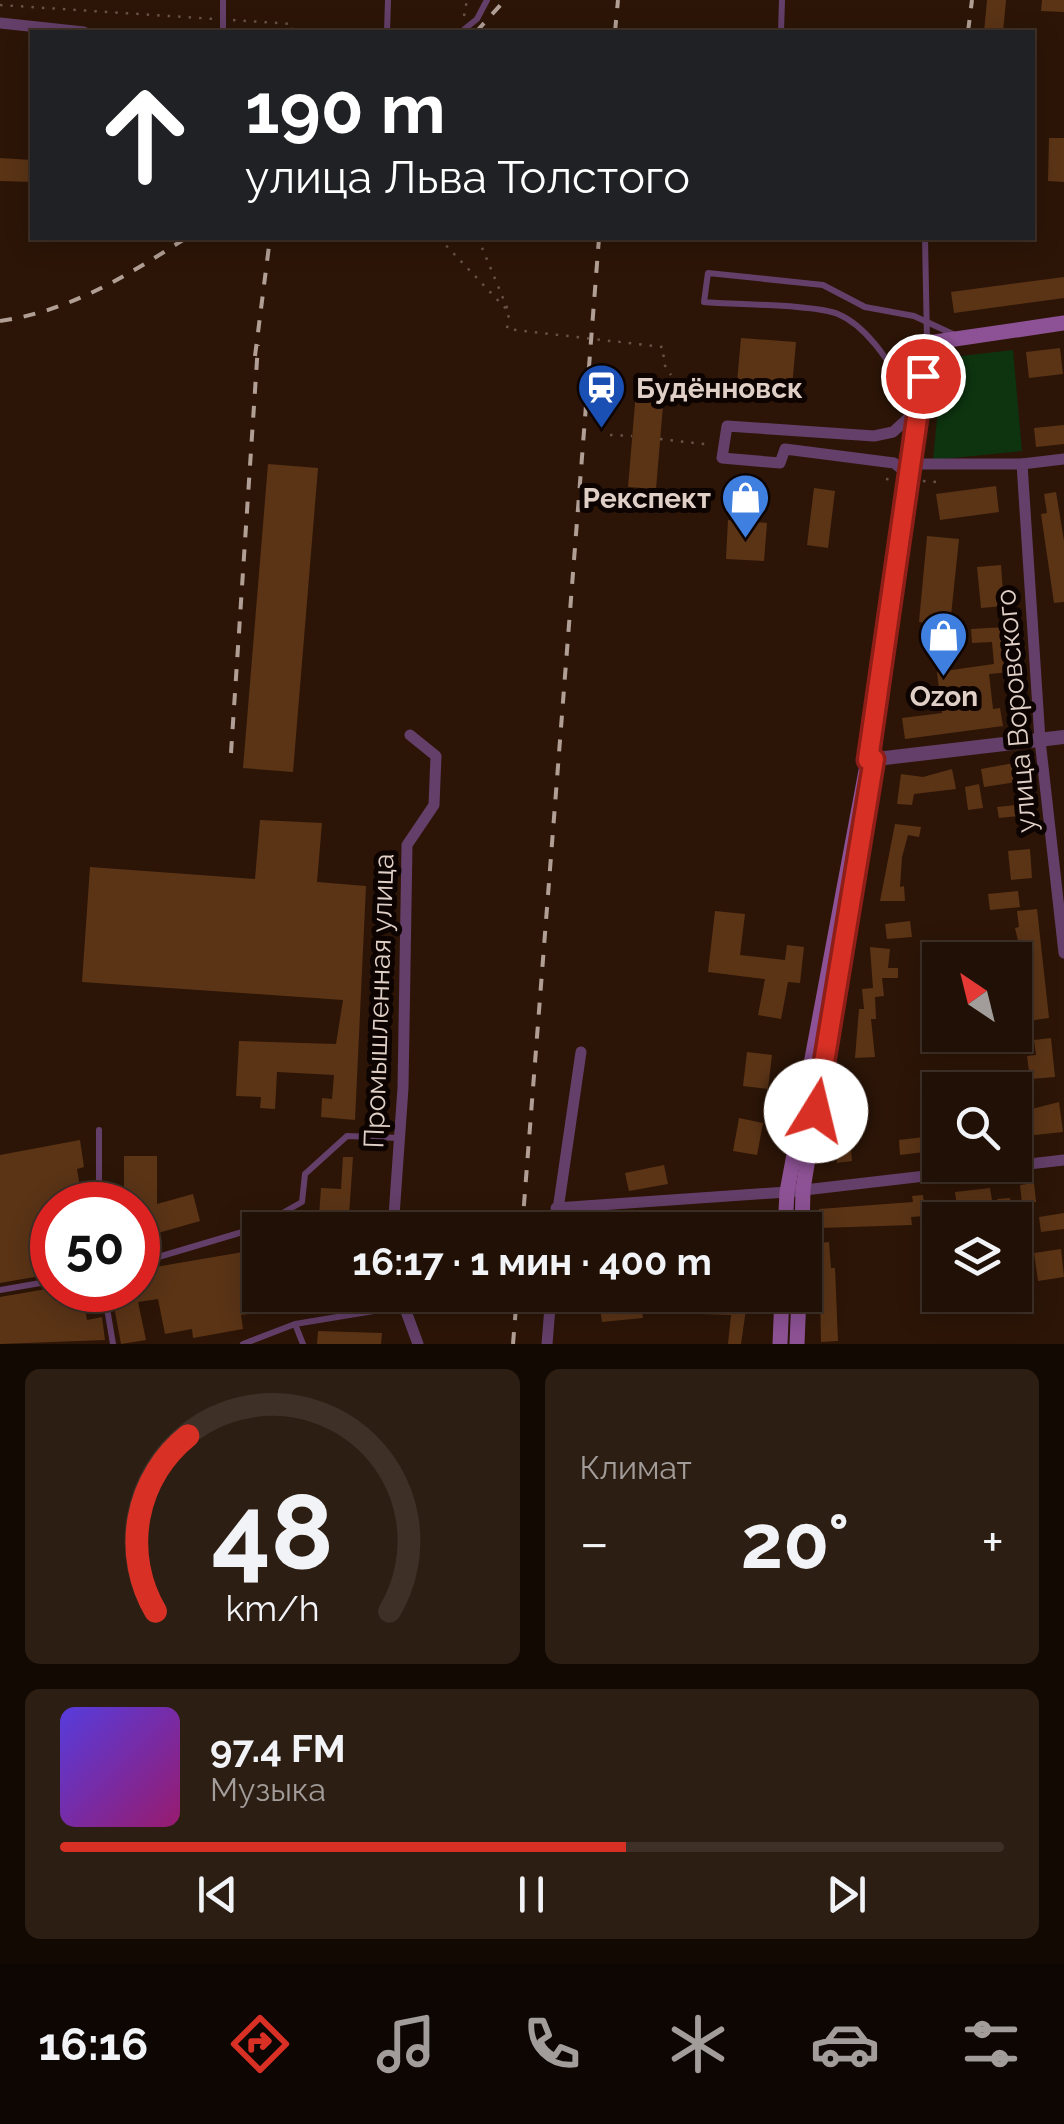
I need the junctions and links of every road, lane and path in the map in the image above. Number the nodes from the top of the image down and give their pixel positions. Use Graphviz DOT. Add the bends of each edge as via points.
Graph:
graph roads {
  1 [pos="224,0"];
  2 [pos="388,0"];
  3 [pos="487,0"];
  4 [pos="782,0"];
  5 [pos="0,5"];
  6 [pos="223,19"];
  7 [pos="0,24"];
  8 [pos="63,30"];
  9 [pos="223,30"];
  10 [pos="292,30"];
  11 [pos="388,30"];
  12 [pos="464,30"];
  13 [pos="780,30"];
  14 [pos="443,240"];
  15 [pos="479,240"];
  16 [pos="925,240"];
  17 [pos="509,312"];
  18 [pos="926,321"];
  19 [pos="1064,322"];
  20 [pos="960,338"];
  21 [pos="928,343"];
  22 [pos="671,374"];
  23 [pos="601,402"];
  24 [pos="613,402"];
  25 [pos="918,409"];
  26 [pos="610,435"];
  27 [pos="632,436"];
  28 [pos="660,440"];
  29 [pos="724,446"];
  30 [pos="1064,459"];
  31 [pos="1022,464"];
  32 [pos="909,469"];
  33 [pos="410,735"];
  34 [pos="1064,737"];
  35 [pos="1040,740"];
  36 [pos="871,759"];
  37 [pos="1064,953"];
  38 [pos="580,1052"];
  39 [pos="98,1130"];
  40 [pos="400,1138"];
  41 [pos="1064,1160"];
  42 [pos="99,1182"];
  43 [pos="795,1191"];
  44 [pos="556,1208"];
  45 [pos="394,1212"];
  46 [pos="556,1212"];
  47 [pos="790,1212"];
  48 [pos="799,1212"];
  49 [pos="160,1257"];
  50 [pos="30,1285"];
  51 [pos="0,1290"];
  52 [pos="108,1312"];
  53 [pos="351,1312"];
  54 [pos="406,1312"];
  55 [pos="549,1312"];
  56 [pos="781,1312"];
  57 [pos="798,1312"];
  58 [pos="295,1324"];
  59 [pos="113,1344"];
  60 [pos="242,1344"];
  61 [pos="303,1344"];
  62 [pos="418,1344"];
  63 [pos="547,1344"];
  64 [pos="780,1344"];
  65 [pos="797,1344"];
  1 -- 6 [label="lane"];
  2 -- 11 [label="lane"];
  3 -- 12 [label="lane"];
  4 -- 13 [label="lane"];
  5 -- 6 [label="path"];
  6 -- 9 [label="lane"];
  6 -- 10 [label="path" via="292,24"];
  7 -- 8 [label="street"];
  14 -- 17 [label="path"];
  15 -- 17 [label="path"];
  16 -- 18 [label="lane"];
  17 -- 22 [label="path" via="507,329 662,346"];
  18 -- 20 [label="lane"];
  18 -- 21 [label="lane"];
  18 -- 25 [label="lane" via="866,308 823,284 708,273 704,302 837,313 890,366"];
  19 -- 20 [label="main road"];
  20 -- 21 [label="main road"];
  21 -- 25 [label="main road"];
  23 -- 24 [label="path"];
  25 -- 29 [label="street" via="894,432 874,436 726,426"];
  25 -- 32 [label="main road"];
  26 -- 27 [label="path"];
  28 -- 29 [label="path"];
  29 -- 32 [label="street" via="722,458 780,462 785,450"];
  30 -- 31 [label="street"];
  31 -- 32 [label="street"];
  31 -- 35 [label="street, улица Воровского"];
  32 -- 36 [label="main road"];
  33 -- 40 [label="street, Промышленная улица" via="436,756 438,788 407,844"];
  34 -- 35 [label="street"];
  35 -- 36 [label="street"];
  35 -- 37 [label="street, улица Воровского"];
  36 -- 43 [label="main road"];
  38 -- 44 [label="street"];
  39 -- 42 [label="lane"];
  40 -- 45 [label="street, Промышленная улица"];
  40 -- 49 [label="lane" via="346,1136 305,1174 302,1202 256,1228"];
  41 -- 43 [label="street"];
  43 -- 44 [label="street"];
  43 -- 47 [label="main road"];
  43 -- 48 [label="main road"];
  44 -- 46 [label="street"];
  50 -- 51 [label="lane"];
  52 -- 59 [label="lane"];
  53 -- 58 [label="lane"];
  54 -- 62 [label="street"];
  55 -- 63 [label="street"];
  56 -- 64 [label="main road"];
  57 -- 65 [label="main road"];
  58 -- 60 [label="lane"];
  58 -- 61 [label="lane"];
}
